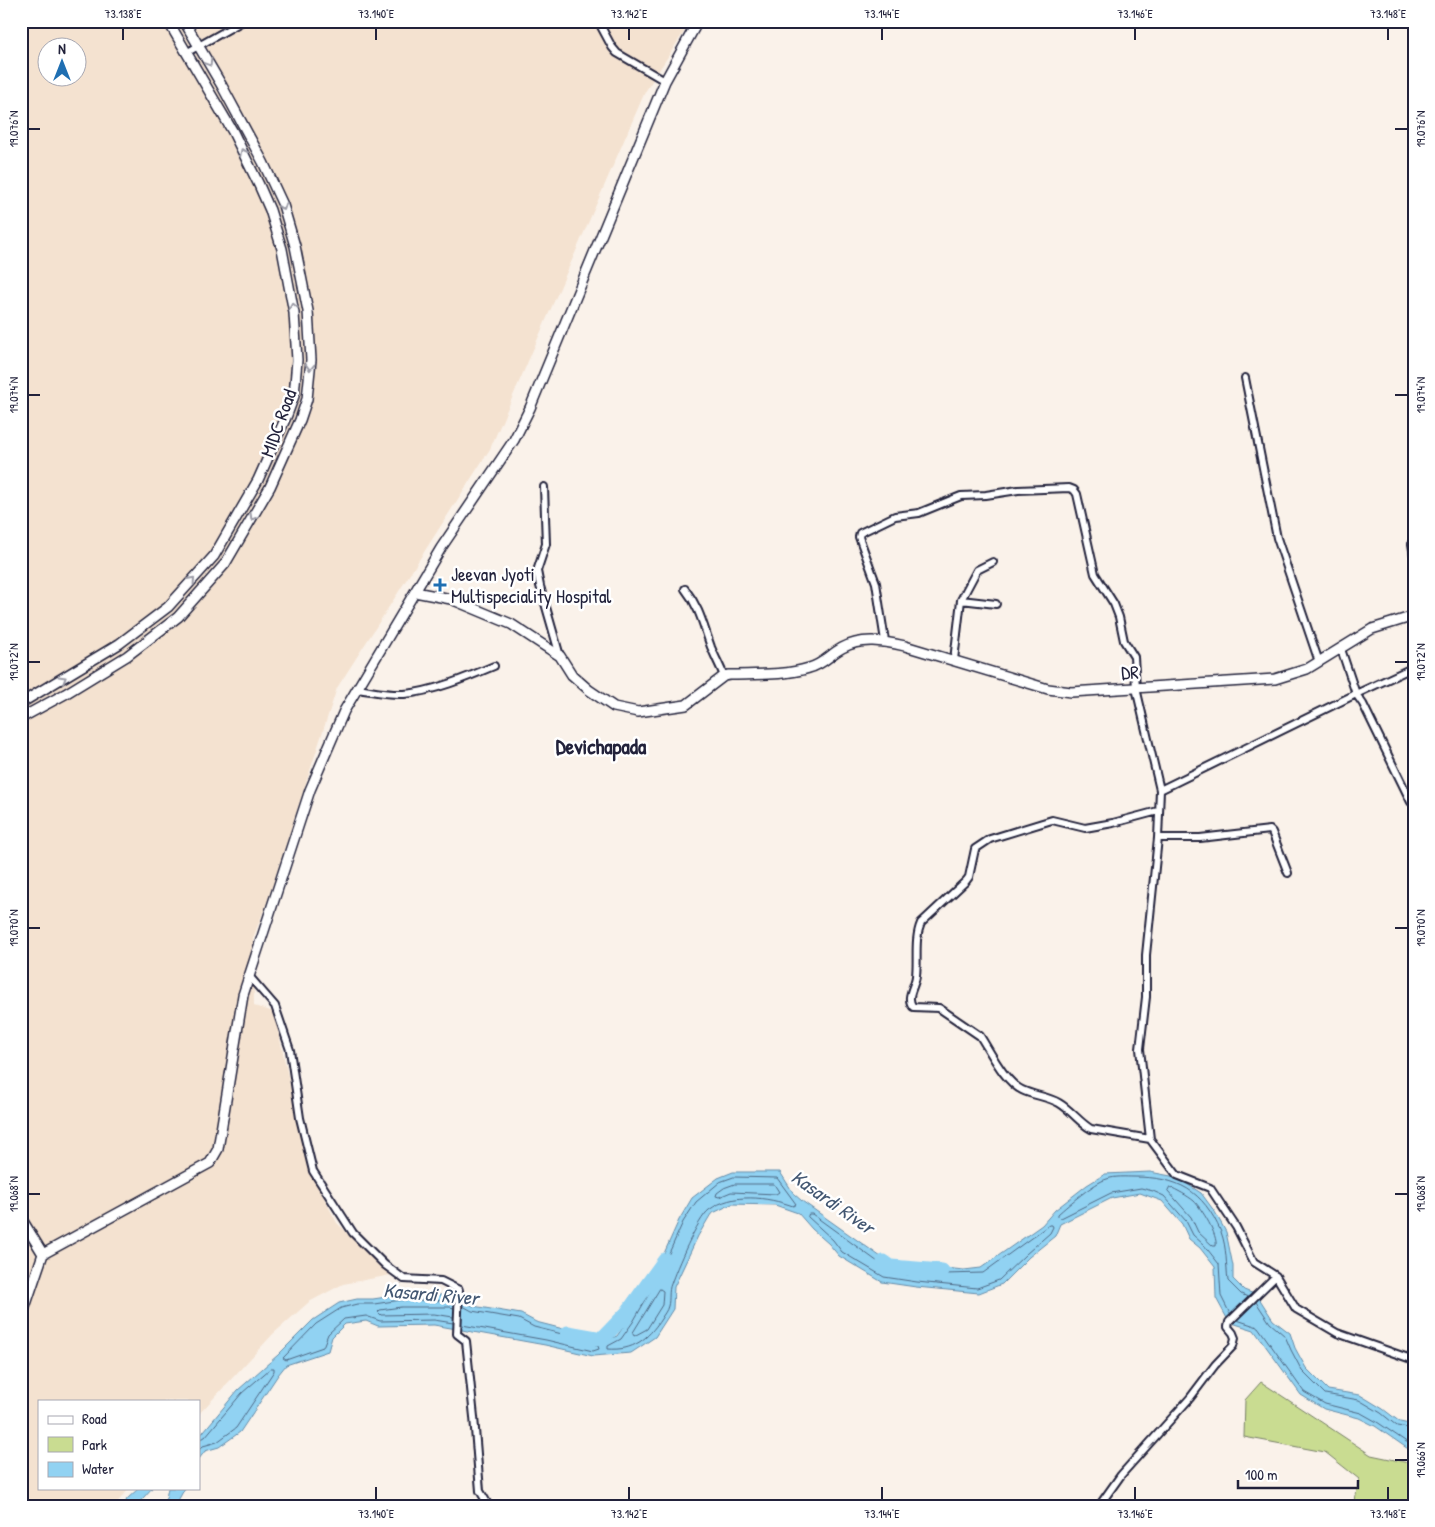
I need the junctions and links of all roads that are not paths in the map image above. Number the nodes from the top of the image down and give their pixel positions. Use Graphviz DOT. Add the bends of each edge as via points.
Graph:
graph roads {
  1 [pos="168,21"];
  2 [pos="184,21"];
  3 [pos="243,21"];
  4 [pos="598,21"];
  5 [pos="698,21"];
  6 [pos="198,46"];
  7 [pos="186,53"];
  8 [pos="665,81"];
  9 [pos="1245,378"];
  10 [pos="544,487"];
  11 [pos="1412,544"];
  12 [pos="1414,556"];
  13 [pos="993,562"];
  14 [pos="685,589"];
  15 [pos="415,592"];
  16 [pos="961,600"];
  17 [pos="996,604"];
  18 [pos="1414,616"];
  19 [pos="885,641"];
  20 [pos="1341,649"];
  21 [pos="560,656"];
  22 [pos="954,660"];
  23 [pos="1319,662"];
  24 [pos="494,666"];
  25 [pos="1414,667"];
  26 [pos="724,676"];
  27 [pos="1136,688"];
  28 [pos="357,689"];
  29 [pos="1356,694"];
  30 [pos="21,703"];
  31 [pos="21,718"];
  32 [pos="1160,790"];
  33 [pos="1414,801"];
  34 [pos="1158,811"];
  35 [pos="1158,838"];
  36 [pos="1288,873"];
  37 [pos="249,976"];
  38 [pos="1150,1138"];
  39 [pos="21,1218"];
  40 [pos="43,1254"];
  41 [pos="1276,1276"];
  42 [pos="21,1319"];
  43 [pos="1414,1360"];
  44 [pos="489,1506"];
  45 [pos="1099,1506"];
  1 -- 7 [label="main road, MIDC Road"];
  2 -- 6 [label="main road, MIDC Road"];
  3 -- 6 [label="street"];
  4 -- 8 [label="street" via="617,52"];
  5 -- 8 [label="main road"];
  6 -- 7 [label="street"];
  6 -- 31 [label="main road, MIDC Road, one-way" via="272,179 283,205 308,311 311,360 307,399 270,487 225,564 178,617 127,656"];
  30 -- 7 [label="main road, MIDC Road, one-way" via="119,644 168,606 214,556 258,480 294,396 297,360 294,313 280,241 259,185"];
  8 -- 15 [label="main road" via="530,408 514,440"];
  9 -- 23 [label="street" via="1277,538"];
  10 -- 21 [label="street" via="546,544 537,571"];
  11 -- 12 [label="street"];
  13 -- 16 [label="street" via="977,570"];
  14 -- 26 [label="street" via="704,623"];
  15 -- 21 [label="main road" via="451,598 482,611 511,624"];
  15 -- 28 [label="main road"];
  16 -- 17 [label="street"];
  16 -- 22 [label="street"];
  18 -- 20 [label="main road, DR" via="1372,629"];
  19 -- 22 [label="main road, DR"];
  19 -- 26 [label="main road, DR" via="862,640 807,668 782,673"];
  19 -- 27 [label="street" via="878,593 860,533 895,516 919,513 961,496 1069,488 1076,494 1095,574 1114,604 1124,641 1133,654"];
  20 -- 23 [label="main road, DR"];
  20 -- 29 [label="street"];
  21 -- 26 [label="main road" via="572,676 589,690 614,707 638,712 686,704"];
  22 -- 27 [label="main road, DR" via="1048,689 1071,692"];
  23 -- 27 [label="main road, DR" via="1274,679"];
  24 -- 28 [label="street" via="419,692 389,694"];
  25 -- 29 [label="street"];
  27 -- 32 [label="street"];
  28 -- 37 [label="main road" via="344,711 310,790"];
  29 -- 32 [label="street"];
  29 -- 33 [label="street" via="1411,802"];
  32 -- 34 [label="street"];
  34 -- 35 [label="street"];
  34 -- 38 [label="street" via="1085,828 1058,820 1045,821 979,845 969,876 921,923 916,976 910,998 914,1007 939,1008 974,1031 1017,1087 1055,1100 1091,1129"];
  35 -- 36 [label="street" via="1200,838 1270,830"];
  35 -- 38 [label="street" via="1148,924 1146,997 1140,1050"];
  37 -- 40 [label="main road" via="243,995 218,1149 210,1163"];
  37 -- 44 [label="street" via="276,1006 290,1050 300,1118 313,1171 353,1233 404,1279 441,1281 459,1290 457,1334 466,1341 480,1491"];
  38 -- 41 [label="street" via="1177,1175 1210,1188 1254,1262"];
  39 -- 40 [label="main road"];
  40 -- 42 [label="main road"];
  41 -- 43 [label="street" via="1296,1309 1337,1333"];
  41 -- 45 [label="street" via="1229,1322 1228,1327 1235,1338 1233,1346 1121,1475"];
}
